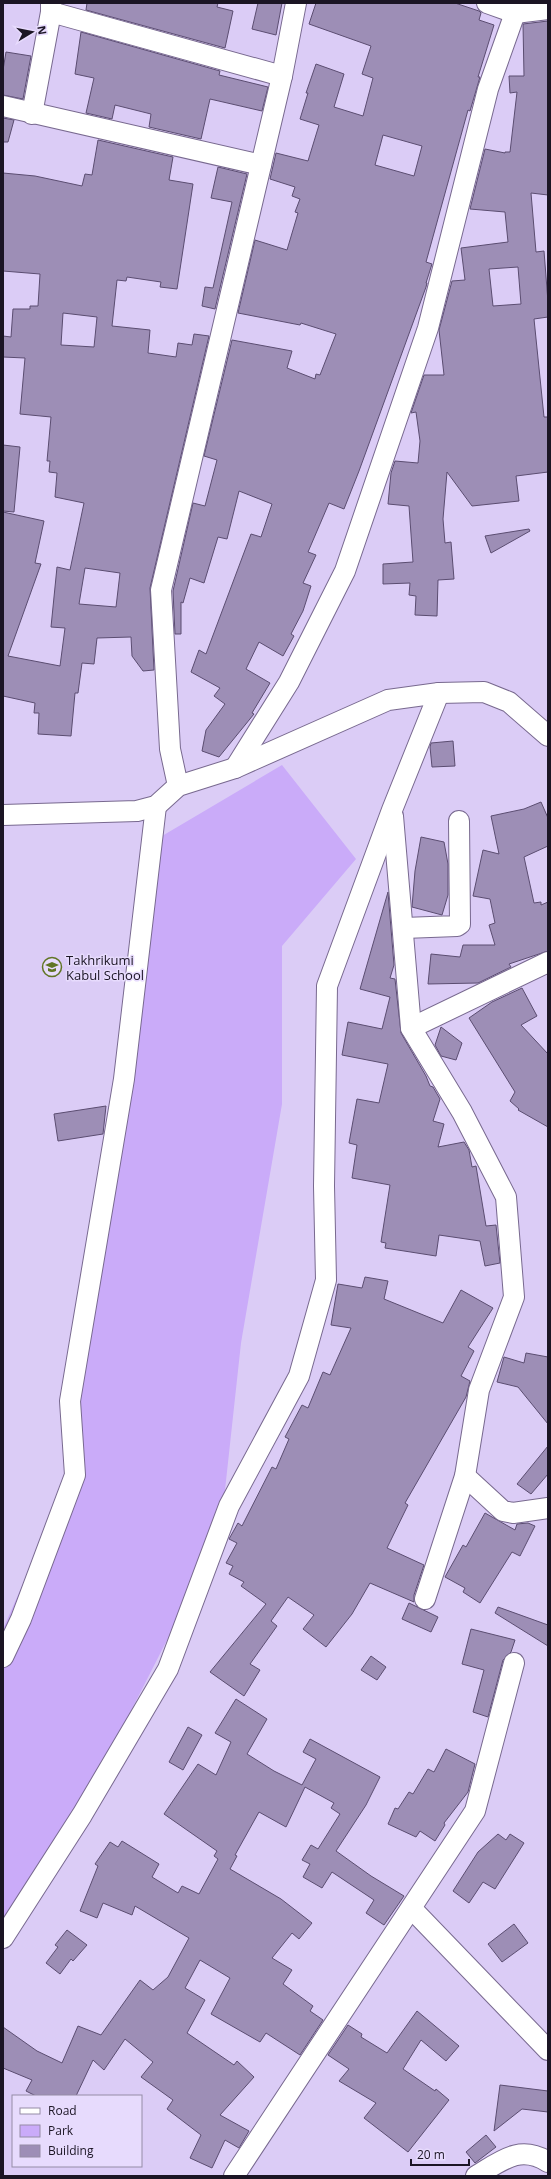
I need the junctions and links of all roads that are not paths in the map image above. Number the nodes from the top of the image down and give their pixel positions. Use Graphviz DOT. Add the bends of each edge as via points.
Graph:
graph roads {
  1 [pos="296,3"];
  2 [pos="487,3"];
  3 [pos="51,8"];
  4 [pos="548,8"];
  5 [pos="514,13"];
  6 [pos="282,76"];
  7 [pos="3,106"];
  8 [pos="32,114"];
  9 [pos="261,165"];
  10 [pos="439,693"];
  11 [pos="548,736"];
  12 [pos="235,768"];
  13 [pos="178,786"];
  14 [pos="156,806"];
  15 [pos="392,810"];
  16 [pos="3,815"];
  17 [pos="458,821"];
  18 [pos="404,928"];
  19 [pos="548,962"];
  20 [pos="411,1028"];
  21 [pos="464,1476"];
  22 [pos="548,1508"];
  23 [pos="425,1599"];
  24 [pos="3,1657"];
  25 [pos="514,1663"];
  26 [pos="412,1909"];
  27 [pos="3,1938"];
  28 [pos="548,2050"];
  29 [pos="548,2162"];
  30 [pos="234,2176"];
  31 [pos="476,2176"];
  1 -- 6 [label="street"];
  2 -- 5 [label="street"];
  3 -- 6 [label="street"];
  3 -- 8 [label="street"];
  4 -- 5 [label="street"];
  5 -- 12 [label="street" via="488,89 428,328 345,571 289,682"];
  6 -- 9 [label="street"];
  7 -- 8 [label="street"];
  8 -- 9 [label="street"];
  9 -- 13 [label="street" via="161,590 170,749"];
  10 -- 11 [label="street" via="484,692 509,702"];
  10 -- 12 [label="street" via="388,700"];
  10 -- 15 [label="street"];
  12 -- 13 [label="street"];
  13 -- 14 [label="street"];
  14 -- 16 [label="street" via="137,811"];
  14 -- 24 [label="street" via="124,1078 70,1401 75,1475 21,1619"];
  15 -- 18 [label="street"];
  15 -- 27 [label="street" via="327,986 324,1186 326,1280 298,1376 229,1506 168,1669 82,1815"];
  17 -- 18 [label="street" via="460,924"];
  18 -- 20 [label="street"];
  19 -- 20 [label="street"];
  20 -- 21 [label="street" via="462,1112 497,1177 506,1197 508,1210 514,1297 479,1390"];
  21 -- 22 [label="street" via="503,1511 513,1513"];
  21 -- 23 [label="street"];
  25 -- 26 [label="street" via="475,1811"];
  26 -- 28 [label="street"];
  26 -- 30 [label="street"];
  29 -- 31 [label="street" via="537,2155 512,2155"];
}
